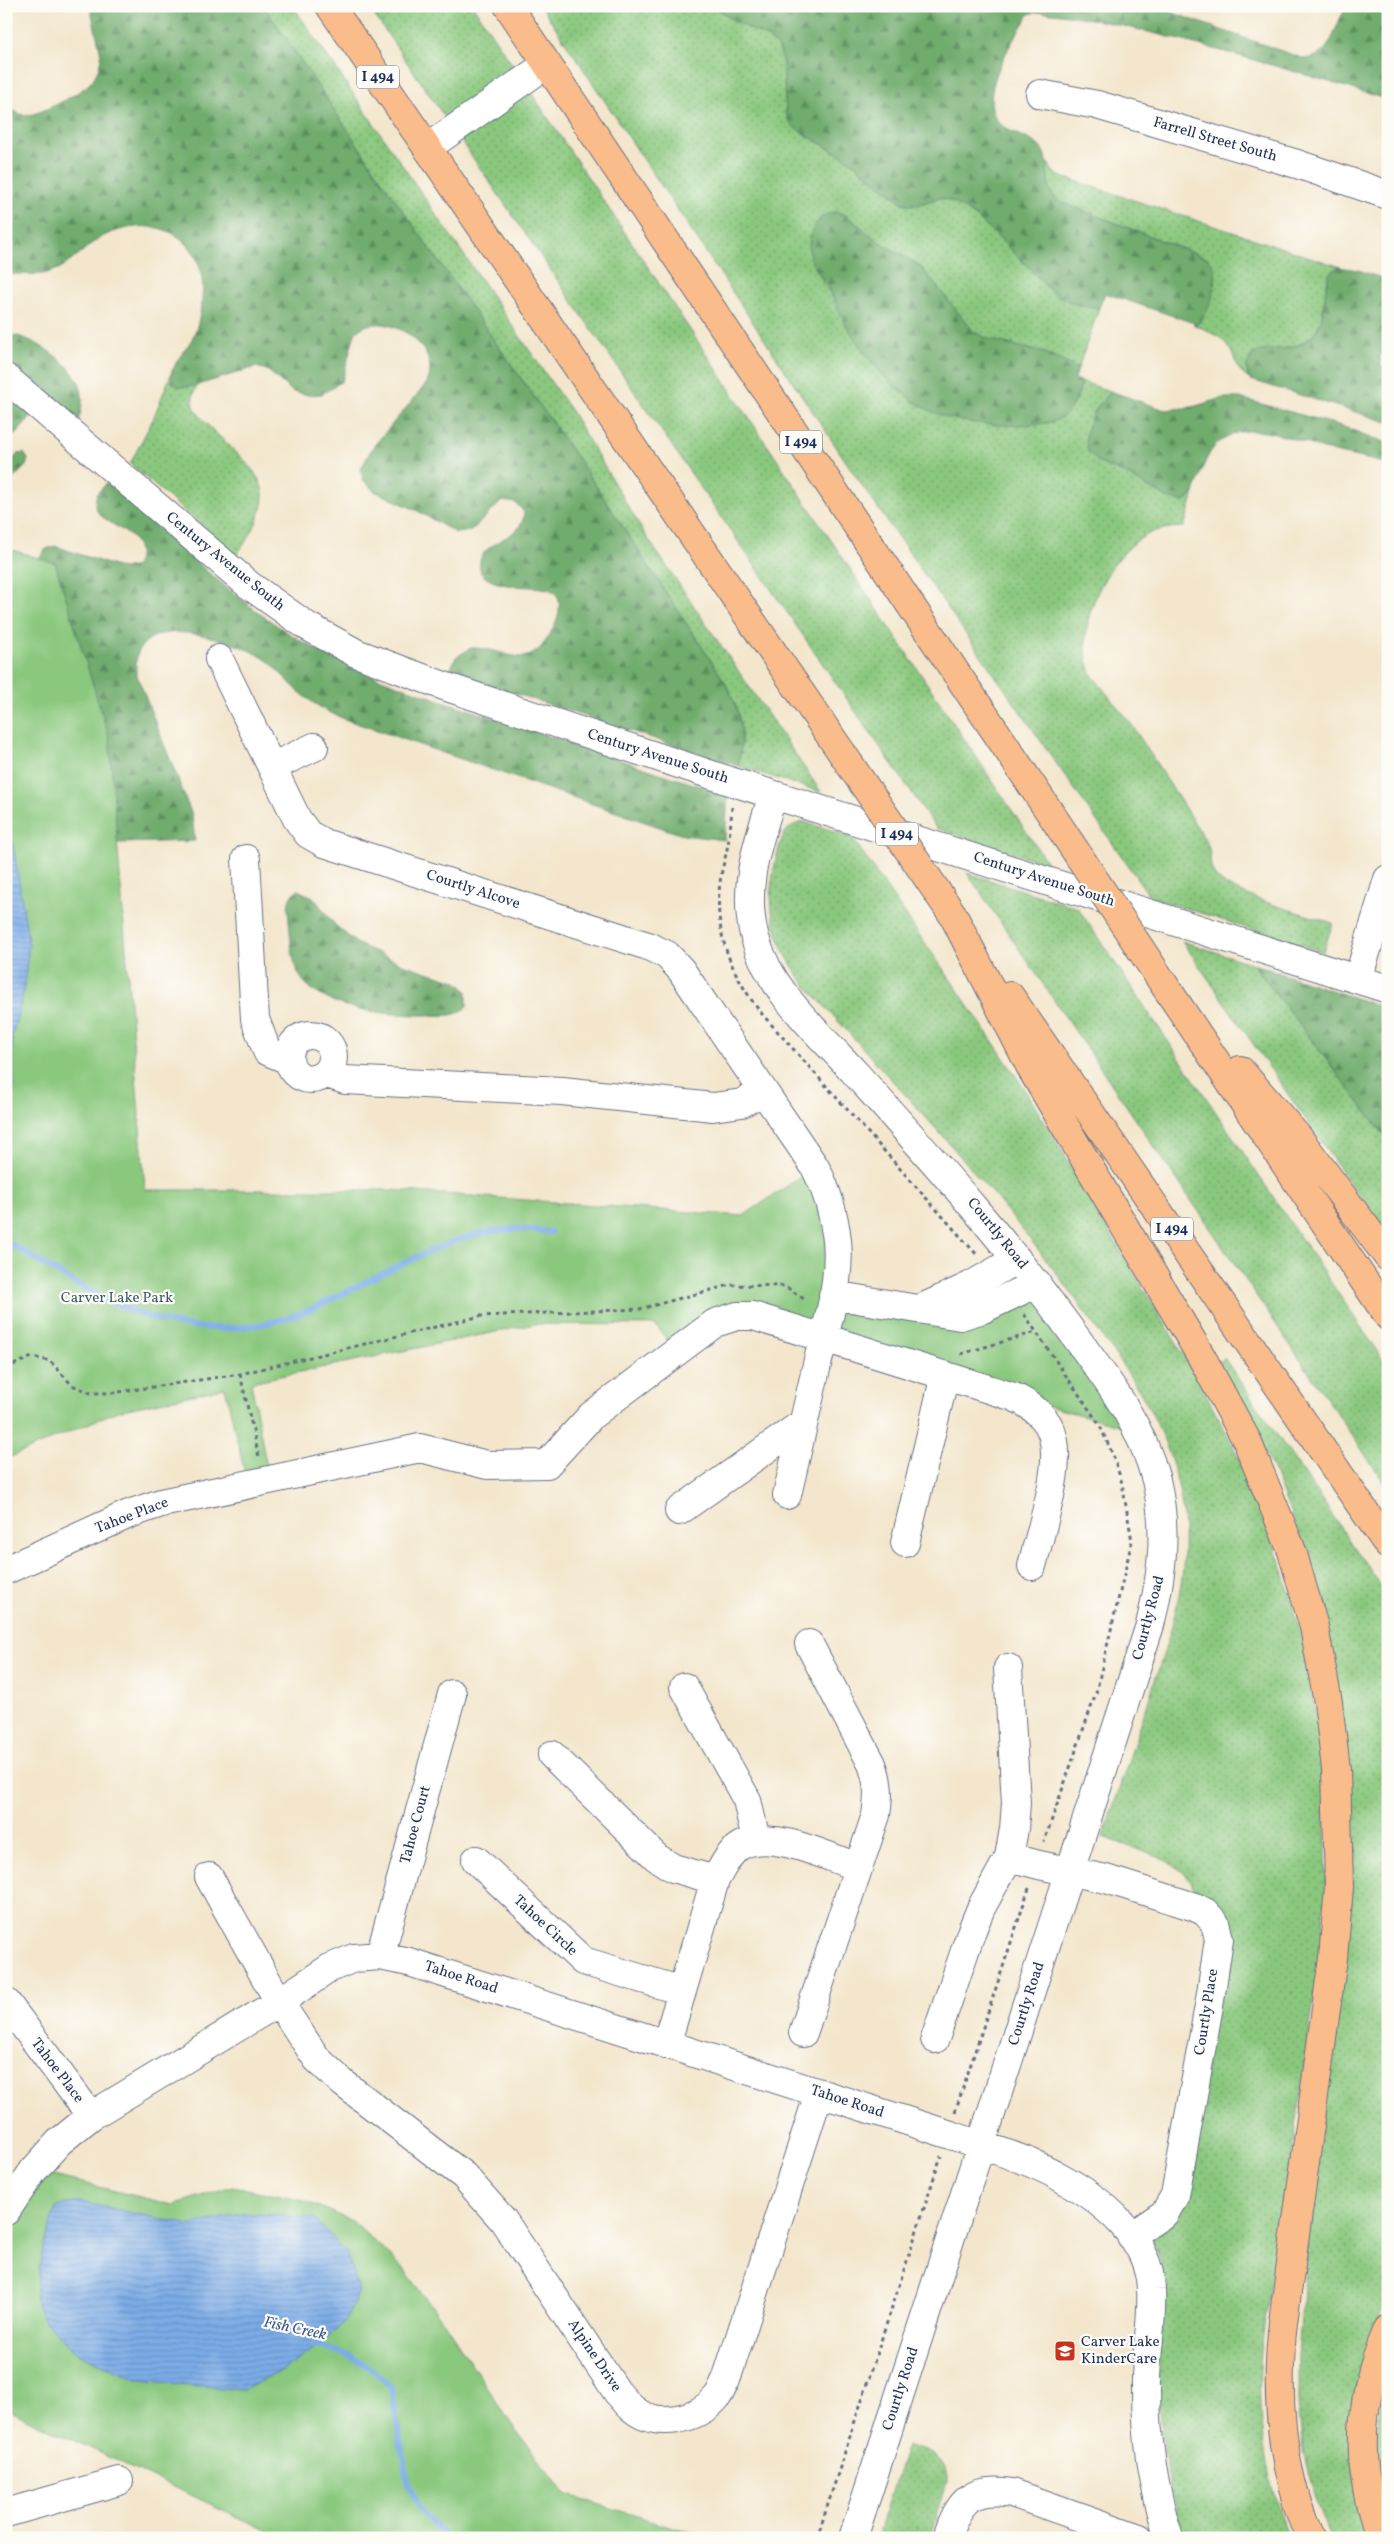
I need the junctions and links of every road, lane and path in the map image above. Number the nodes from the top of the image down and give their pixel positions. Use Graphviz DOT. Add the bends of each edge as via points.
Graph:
graph roads {
  1 [pos="330,6"];
  2 [pos="508,6"];
  3 [pos="547,64"];
  4 [pos="1040,94"];
  5 [pos="427,148"];
  6 [pos="1388,195"];
  7 [pos="6,378"];
  8 [pos="219,659"];
  9 [pos="314,747"];
  10 [pos="272,767"];
  11 [pos="733,782"];
  12 [pos="773,795"];
  13 [pos="246,859"];
  14 [pos="1388,879"];
  15 [pos="953,915"];
  16 [pos="1358,979"];
  17 [pos="1164,983"];
  18 [pos="1388,989"];
  19 [pos="288,1060"];
  20 [pos="327,1074"];
  21 [pos="763,1091"];
  22 [pos="1388,1257"];
  23 [pos="1017,1259"];
  24 [pos="992,1273"];
  25 [pos="1037,1282"];
  26 [pos="1011,1294"];
  27 [pos="922,1308"];
  28 [pos="829,1316"];
  29 [pos="1388,1316"];
  30 [pos="1036,1332"];
  31 [pos="948,1364"];
  32 [pos="6,1368"];
  33 [pos="240,1374"];
  34 [pos="803,1424"];
  35 [pos="264,1480"];
  36 [pos="787,1495"];
  37 [pos="679,1511"];
  38 [pos="904,1543"];
  39 [pos="1388,1545"];
  40 [pos="1032,1566"];
  41 [pos="6,1570"];
  42 [pos="809,1644"];
  43 [pos="1008,1668"];
  44 [pos="684,1687"];
  45 [pos="452,1694"];
  46 [pos="552,1754"];
  47 [pos="756,1840"];
  48 [pos="1009,1857"];
  49 [pos="476,1860"];
  50 [pos="1037,1864"];
  51 [pos="858,1867"];
  52 [pos="1070,1871"];
  53 [pos="209,1877"];
  54 [pos="716,1880"];
  55 [pos="380,1956"];
  56 [pos="682,1991"];
  57 [pos="6,2002"];
  58 [pos="279,2002"];
  59 [pos="803,2033"];
  60 [pos="935,2039"];
  61 [pos="666,2045"];
  62 [pos="819,2093"];
  63 [pos="91,2116"];
  64 [pos="948,2134"];
  65 [pos="980,2146"];
  66 [pos="6,2211"];
  67 [pos="1131,2236"];
  68 [pos="1388,2329"];
  69 [pos="119,2481"];
  70 [pos="6,2513"];
  71 [pos="1079,2528"];
  72 [pos="817,2538"];
  73 [pos="853,2538"];
  74 [pos="947,2538"];
  75 [pos="1139,2538"];
  76 [pos="1169,2538"];
  77 [pos="1310,2538"];
  78 [pos="1380,2538"];
  1 -- 5 [label="highway, I 494"];
  2 -- 3 [label="highway, I 494"];
  3 -- 5 [label="street"];
  3 -- 17 [label="highway, I 494, bridge"];
  4 -- 6 [label="street, Farrell Street South" via="1105,107 1317,170"];
  5 -- 15 [label="highway, I 494, bridge"];
  7 -- 11 [label="street, Century Avenue South" via="249,585 322,635 356,653 420,678"];
  8 -- 10 [label="street, Courtly Alcove"];
  9 -- 10 [label="street"];
  10 -- 21 [label="street, Courtly Alcove" via="300,826 317,840 664,953 681,970"];
  11 -- 12 [label="street, Century Avenue South"];
  11 -- 24 [label="path" via="730,832 719,887 719,910 726,950 740,980 762,1014"];
  12 -- 16 [label="street, Century Avenue South"];
  12 -- 23 [label="street, Courtly Road" via="754,858 749,892 751,923 763,960 789,1000 966,1196"];
  13 -- 19 [label="street" via="255,1019 267,1052"];
  14 -- 16 [label="street"];
  15 -- 39 [label="highway, I 494"];
  15 -- 77 [label="highway" via="1032,1070 1201,1356 1247,1441 1292,1550 1318,1647 1336,1769 1339,1887 1333,1958 1285,2305 1278,2380 1288,2468"];
  16 -- 18 [label="street, Century Avenue South"];
  17 -- 22 [label="highway" via="1298,1137"];
  17 -- 29 [label="highway, I 494"];
  19 -- 20 [label="street" via="294,1073 306,1080 317,1080"];
  19 -- 20 [label="street" via="290,1048 299,1038 308,1034 320,1036 333,1051 333,1064"];
  20 -- 21 [label="street" via="345,1080 562,1091 708,1107 736,1104"];
  21 -- 28 [label="street, Courtly Alcove" via="827,1189 837,1241"];
  23 -- 24 [label="street"];
  23 -- 25 [label="street, Courtly Road"];
  24 -- 27 [label="street"];
  25 -- 26 [label="street"];
  25 -- 52 [label="street, Courtly Road" via="1120,1397 1135,1423 1155,1478 1164,1538 1159,1588 1150,1625"];
  26 -- 27 [label="street" via="983,1309 960,1316"];
  26 -- 30 [label="path"];
  27 -- 28 [label="street" via="889,1306"];
  28 -- 31 [label="street"];
  28 -- 33 [label="path" via="785,1286 730,1285 640,1309 481,1316"];
  28 -- 34 [label="street, Courtly Alcove"];
  28 -- 35 [label="street, Tahoe Place" via="736,1316 715,1323 592,1416 547,1464 487,1465 420,1448"];
  30 -- 31 [label="path" via="961,1354"];
  30 -- 50 [label="path" via="1099,1424 1110,1447 1122,1483 1132,1541 1096,1693"];
  31 -- 38 [label="street"];
  31 -- 40 [label="street" via="1029,1404 1053,1435 1054,1471"];
  32 -- 33 [label="path" via="32,1358 50,1361 72,1385 91,1393 112,1393"];
  33 -- 35 [label="path"];
  34 -- 36 [label="street, Courtly Alcove"];
  34 -- 37 [label="street"];
  35 -- 41 [label="street, Tahoe Place" via="160,1503 128,1514"];
  42 -- 51 [label="street" via="878,1781 876,1816"];
  43 -- 48 [label="street" via="1016,1803"];
  44 -- 47 [label="street" via="747,1800"];
  45 -- 55 [label="street, Tahoe Court"];
  46 -- 54 [label="street" via="656,1857 673,1868"];
  47 -- 51 [label="street" via="783,1842"];
  47 -- 54 [label="street" via="739,1846"];
  48 -- 50 [label="street"];
  48 -- 60 [label="street" via="972,1930"];
  49 -- 56 [label="street, Tahoe Circle" via="583,1961"];
  50 -- 52 [label="street"];
  50 -- 64 [label="path"];
  51 -- 59 [label="street"];
  52 -- 65 [label="street, Courtly Road"];
  52 -- 67 [label="street, Courtly Place" via="1196,1907 1210,1916 1217,1928 1210,2000 1175,2195 1165,2212"];
  53 -- 58 [label="street, Alpine Drive"];
  54 -- 56 [label="street"];
  55 -- 58 [label="street, Tahoe Road" via="354,1958 330,1968"];
  55 -- 61 [label="street, Tahoe Road" via="409,1962"];
  56 -- 61 [label="street"];
  57 -- 63 [label="street, Tahoe Place"];
  58 -- 62 [label="street, Alpine Drive" via="316,2059 464,2176 487,2199 617,2392 633,2410 664,2420 684,2418 702,2410 717,2397 726,2380"];
  58 -- 63 [label="street, Tahoe Road"];
  61 -- 62 [label="street, Tahoe Road"];
  62 -- 64 [label="street, Tahoe Road"];
  63 -- 66 [label="street, Tahoe Road" via="59,2142 33,2171"];
  64 -- 65 [label="street, Tahoe Road"];
  64 -- 72 [label="path"];
  65 -- 67 [label="street, Tahoe Road" via="1039,2167 1070,2183 1106,2208"];
  65 -- 73 [label="street, Courtly Road"];
  67 -- 76 [label="street, Tahoe Road" via="1146,2262 1151,2285 1147,2416 1157,2493"];
  68 -- 78 [label="highway" via="1370,2381 1363,2424 1365,2482"];
  69 -- 70 [label="street"];
  71 -- 74 [label="street" via="1012,2493 997,2490 975,2494 962,2504"];
  71 -- 75 [label="street"];
}
